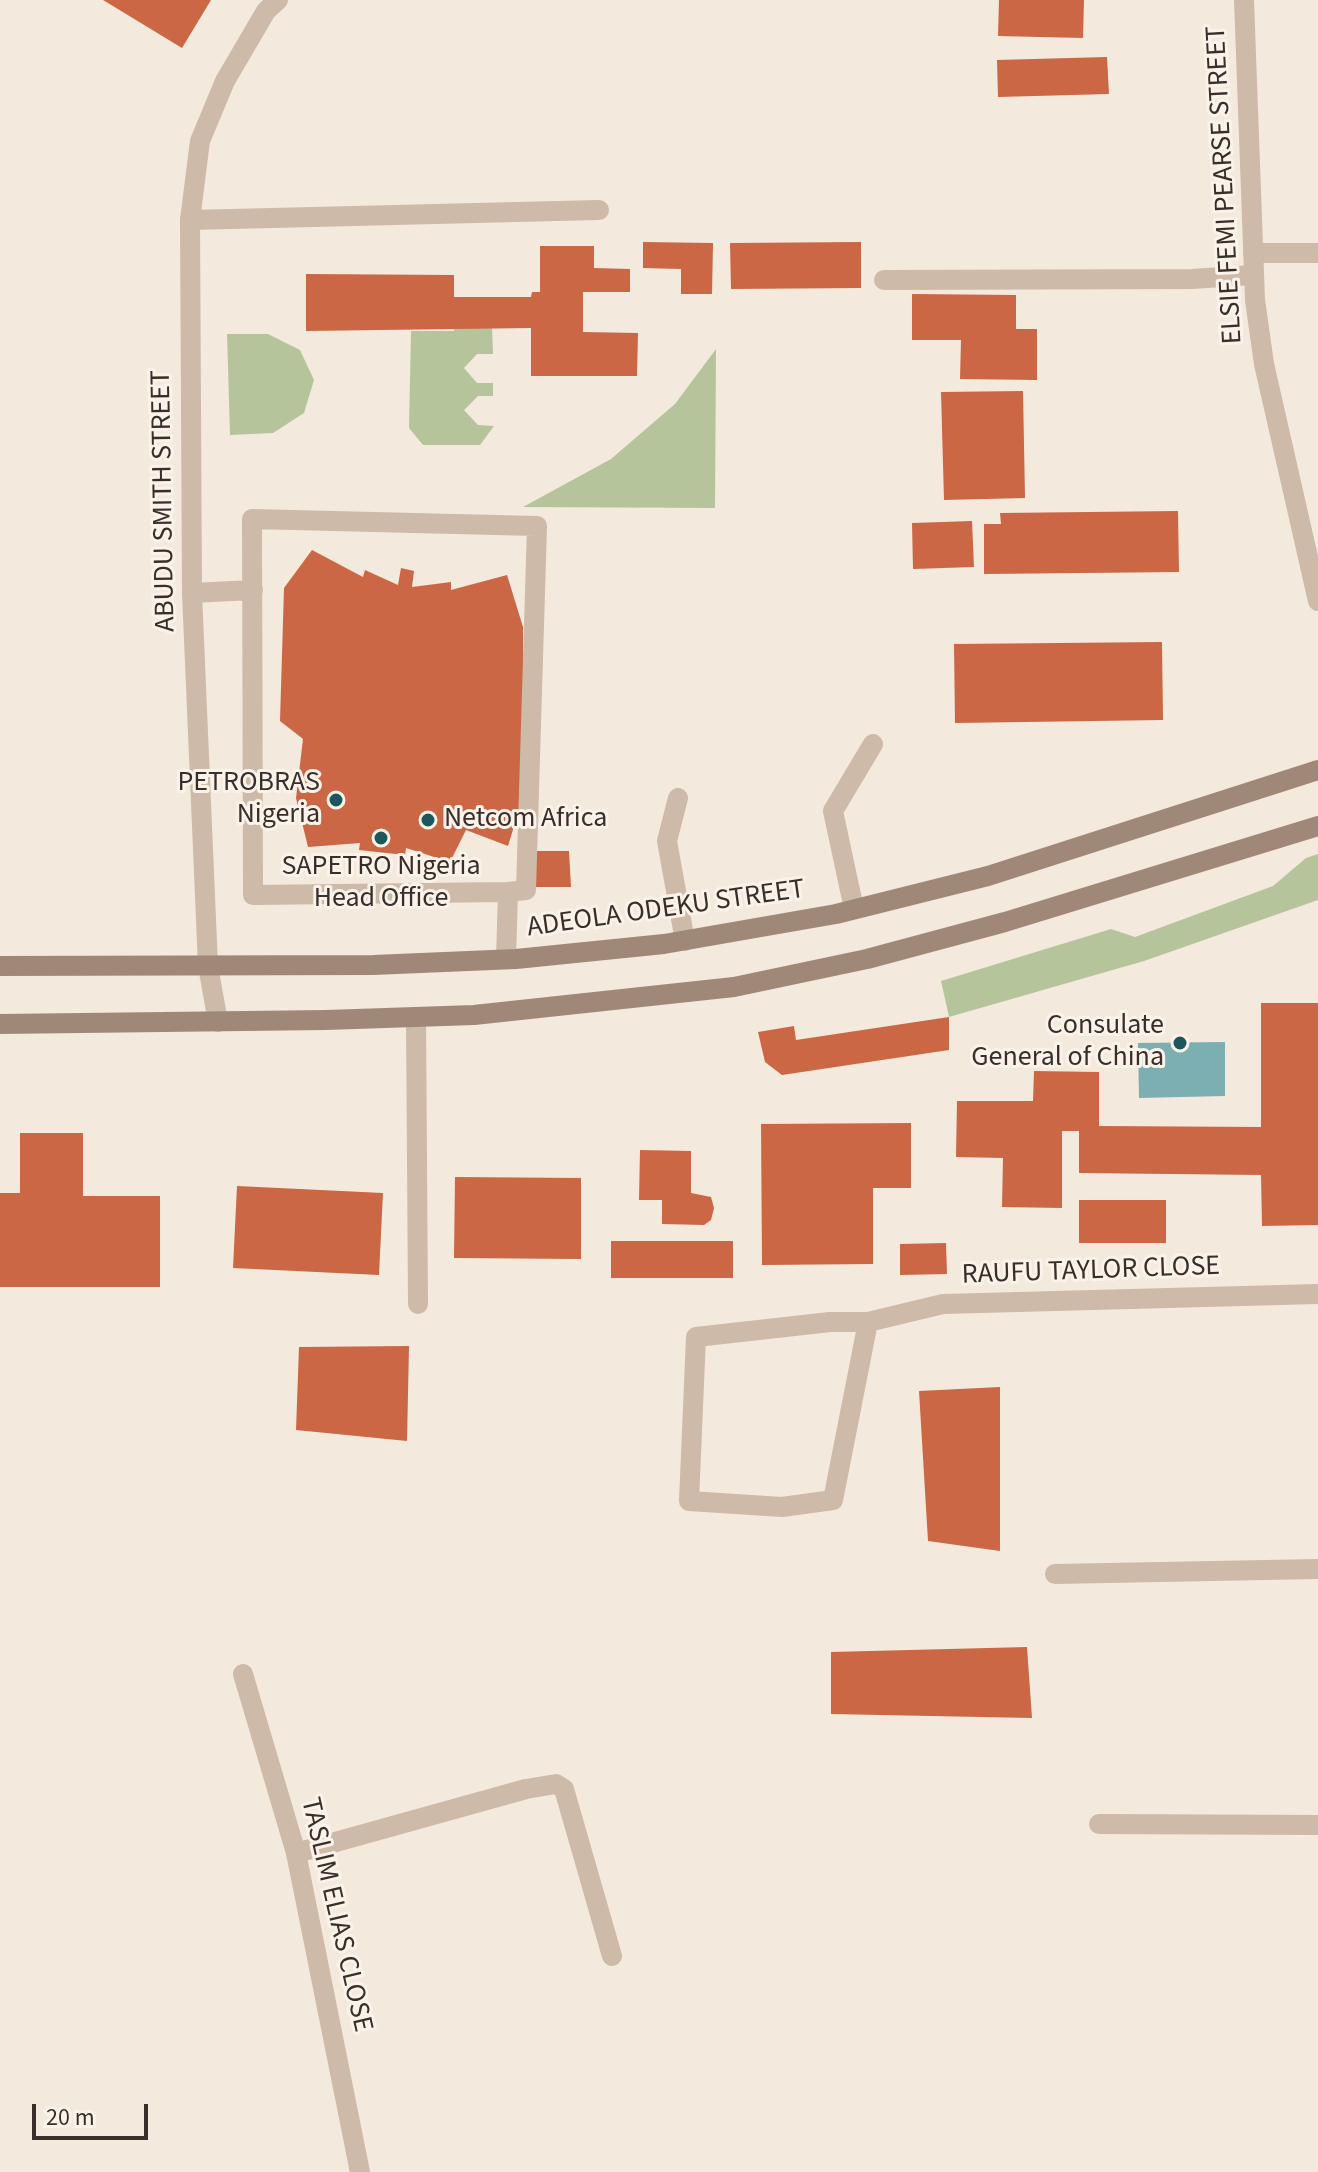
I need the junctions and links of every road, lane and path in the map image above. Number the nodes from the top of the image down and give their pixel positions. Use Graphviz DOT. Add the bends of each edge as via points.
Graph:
graph roads {
  1 [pos="278,0"];
  2 [pos="1244,0"];
  3 [pos="599,210"];
  4 [pos="190,220"];
  5 [pos="1253,253"];
  6 [pos="1318,253"];
  7 [pos="1253,275"];
  8 [pos="884,280"];
  9 [pos="253,590"];
  10 [pos="192,593"];
  11 [pos="1318,601"];
  12 [pos="873,744"];
  13 [pos="1318,770"];
  14 [pos="678,798"];
  15 [pos="1318,826"];
  16 [pos="508,892"];
  17 [pos="854,909"];
  18 [pos="685,941"];
  19 [pos="506,959"];
  20 [pos="0,966"];
  21 [pos="208,966"];
  22 [pos="416,1017"];
  23 [pos="218,1022"];
  24 [pos="0,1024"];
  25 [pos="1318,1294"];
  26 [pos="418,1304"];
  27 [pos="868,1322"];
  28 [pos="1318,1569"];
  29 [pos="1055,1574"];
  30 [pos="243,1674"];
  31 [pos="1099,1824"];
  32 [pos="1318,1825"];
  33 [pos="296,1853"];
  34 [pos="612,1956"];
  35 [pos="360,2172"];
  1 -- 4 [label="street, ABUDU SMITH STREET" via="266,11 225,81 200,141"];
  2 -- 5 [label="street, ELSIE FEMI PEARSE STREET"];
  3 -- 4 [label="street"];
  4 -- 10 [label="street, ABUDU SMITH STREET"];
  5 -- 6 [label="street"];
  5 -- 7 [label="street, ELSIE FEMI PEARSE STREET"];
  7 -- 8 [label="street"];
  7 -- 11 [label="street, ELSIE FEMI PEARSE STREET" via="1264,364"];
  9 -- 10 [label="street"];
  9 -- 16 [label="street" via="253,895"];
  9 -- 16 [label="street" via="252,519 537,526 526,890"];
  10 -- 21 [label="street, ABUDU SMITH STREET"];
  12 -- 17 [label="street" via="833,811"];
  13 -- 17 [label="main road, ADEOLA ODEKU STREET" via="988,876"];
  14 -- 18 [label="street" via="667,841"];
  15 -- 22 [label="main road" via="867,959 734,987"];
  16 -- 19 [label="street"];
  17 -- 18 [label="main road, ADEOLA ODEKU STREET"];
  18 -- 19 [label="main road, ADEOLA ODEKU STREET"];
  19 -- 21 [label="main road, ADEOLA ODEKU STREET"];
  20 -- 21 [label="main road, ADEOLA ODEKU STREET"];
  21 -- 23 [label="street, ABUDU SMITH STREET"];
  22 -- 23 [label="main road"];
  22 -- 26 [label="street"];
  23 -- 24 [label="main road"];
  25 -- 27 [label="street, RAUFU TAYLOR CLOSE" via="943,1304"];
  27 -- 27 [label="street, RAUFU TAYLOR CLOSE" via="696,1337 689,1501 782,1507 833,1500"];
  28 -- 29 [label="street"];
  30 -- 33 [label="street, TASLIM ELIAS CLOSE"];
  31 -- 32 [label="street"];
  33 -- 34 [label="street" via="556,1784 564,1789"];
  33 -- 35 [label="street, TASLIM ELIAS CLOSE"];
}
